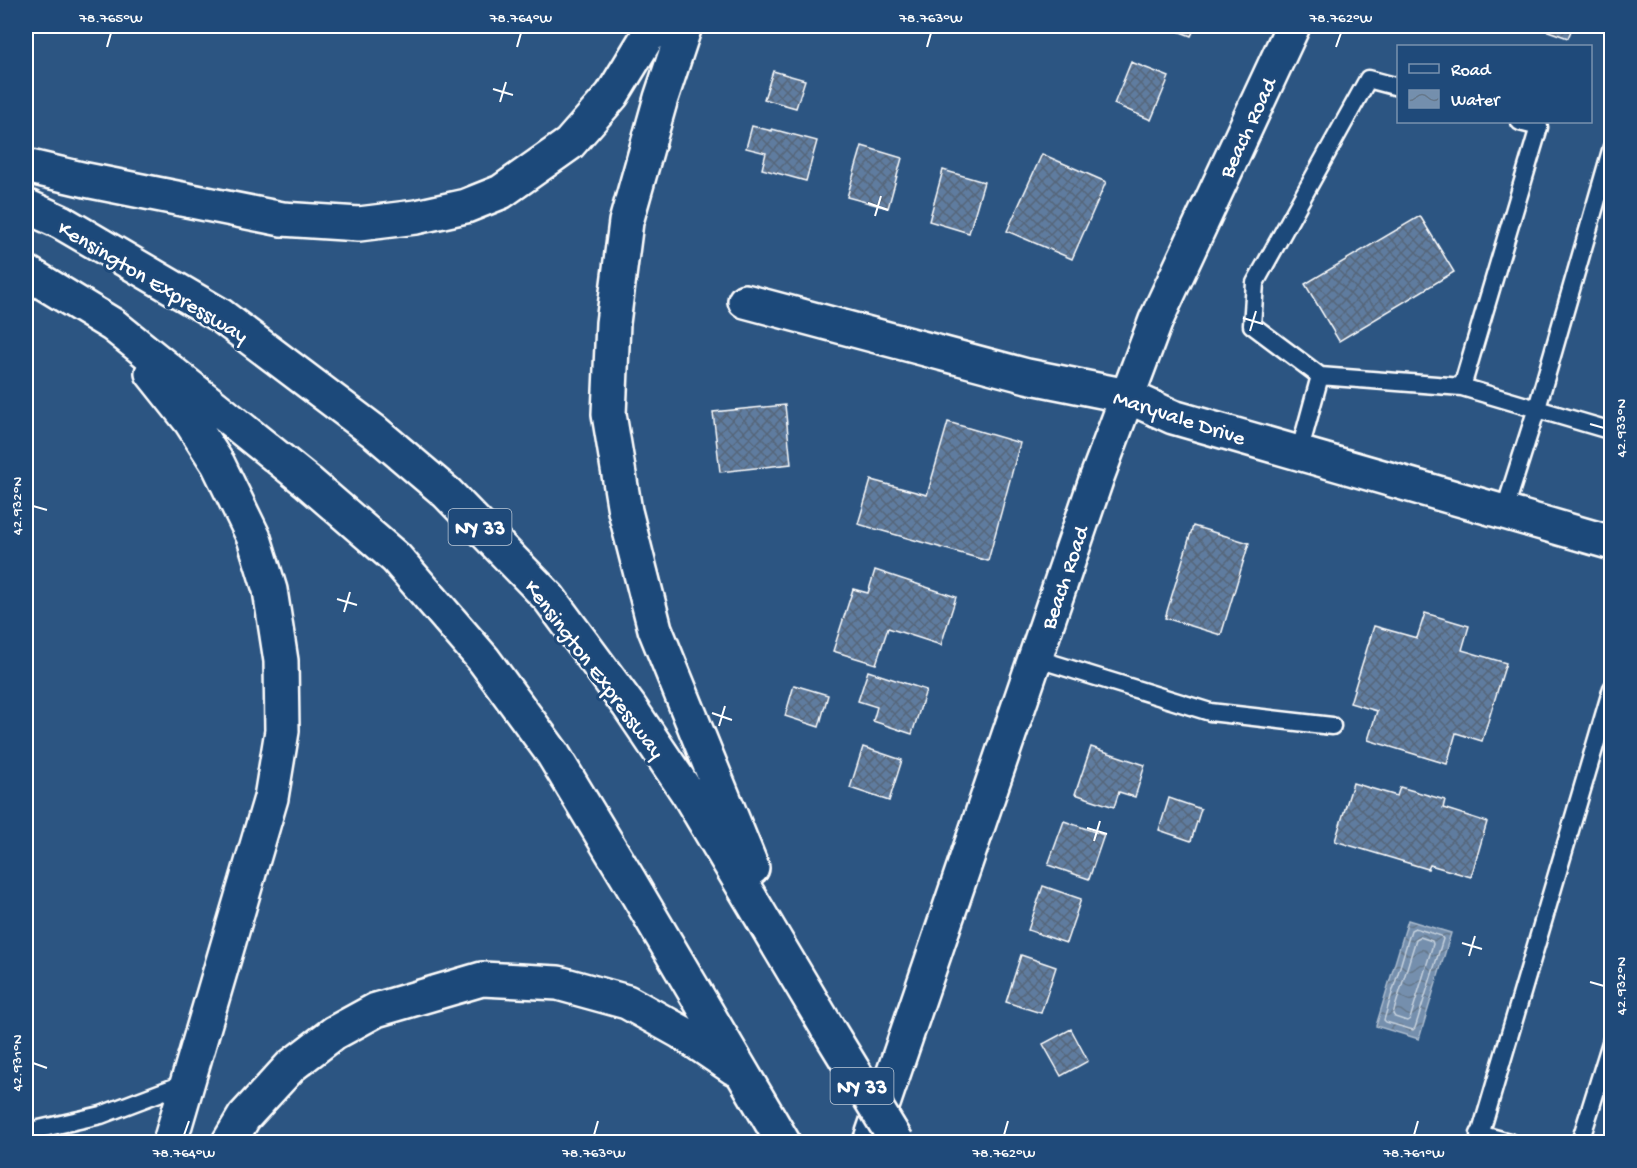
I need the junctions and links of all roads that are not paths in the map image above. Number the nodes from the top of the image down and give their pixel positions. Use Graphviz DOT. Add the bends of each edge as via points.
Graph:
graph roads {
  1 [pos="654,26"];
  2 [pos="685,26"];
  3 [pos="1293,26"];
  4 [pos="1397,87"];
  5 [pos="1524,123"];
  6 [pos="1611,147"];
  7 [pos="26,166"];
  8 [pos="26,206"];
  9 [pos="26,272"];
  10 [pos="745,301"];
  11 [pos="113,325"];
  12 [pos="1320,376"];
  13 [pos="1462,387"];
  14 [pos="1127,396"];
  15 [pos="1537,408"];
  16 [pos="1611,431"];
  17 [pos="1299,453"];
  18 [pos="1504,512"];
  19 [pos="1611,543"];
  20 [pos="1035,658"];
  21 [pos="1611,688"];
  22 [pos="1332,726"];
  23 [pos="801,983"];
  24 [pos="1611,1039"];
  25 [pos="743,1074"];
  26 [pos="189,1082"];
  27 [pos="26,1132"];
  28 [pos="1478,1138"];
  29 [pos="782,1141"];
  30 [pos="170,1143"];
  31 [pos="229,1143"];
  32 [pos="870,1143"];
  33 [pos="897,1143"];
  34 [pos="1509,1143"];
  35 [pos="1580,1143"];
  1 -- 7 [label="main road" via="612,95 569,144 501,192 436,213 359,224 282,219"];
  2 -- 23 [label="main road" via="626,222 613,323 609,414 625,511 655,629"];
  3 -- 14 [label="main road, Beach Road" via="1156,320"];
  4 -- 12 [label="lane" via="1368,79 1255,283 1252,325"];
  5 -- 13 [label="lane" via="1539,127"];
  6 -- 15 [label="lane"];
  8 -- 23 [label="main road, Kensington Expressway / NY 33" via="61,222 220,315 375,432 447,493 549,598 629,706 689,795"];
  9 -- 11 [label="main road"];
  10 -- 14 [label="main road, Maryvale Drive" via="1027,376"];
  11 -- 25 [label="main road" via="396,558 484,660 553,754"];
  11 -- 26 [label="main road" via="191,422 218,464 254,538 270,590 281,661 282,731 271,798"];
  12 -- 13 [label="lane"];
  12 -- 17 [label="lane"];
  13 -- 15 [label="lane"];
  14 -- 17 [label="main road, Maryvale Drive" via="1173,417"];
  14 -- 20 [label="main road, Beach Road"];
  15 -- 16 [label="lane"];
  15 -- 18 [label="lane"];
  17 -- 18 [label="main road, Maryvale Drive"];
  18 -- 19 [label="main road, Maryvale Drive"];
  20 -- 22 [label="lane" via="1210,712"];
  20 -- 32 [label="main road, Beach Road"];
  21 -- 28 [label="lane"];
  23 -- 33 [label="main road, Kensington Expressway / NY 33, bridge"];
  24 -- 35 [label="lane"];
  25 -- 29 [label="main road"];
  25 -- 31 [label="main road" via="627,1002 558,983 482,979 376,1010 334,1033 291,1066 244,1117"];
  26 -- 27 [label="lane" via="102,1115"];
  26 -- 30 [label="main road"];
  28 -- 34 [label="lane"];
}
